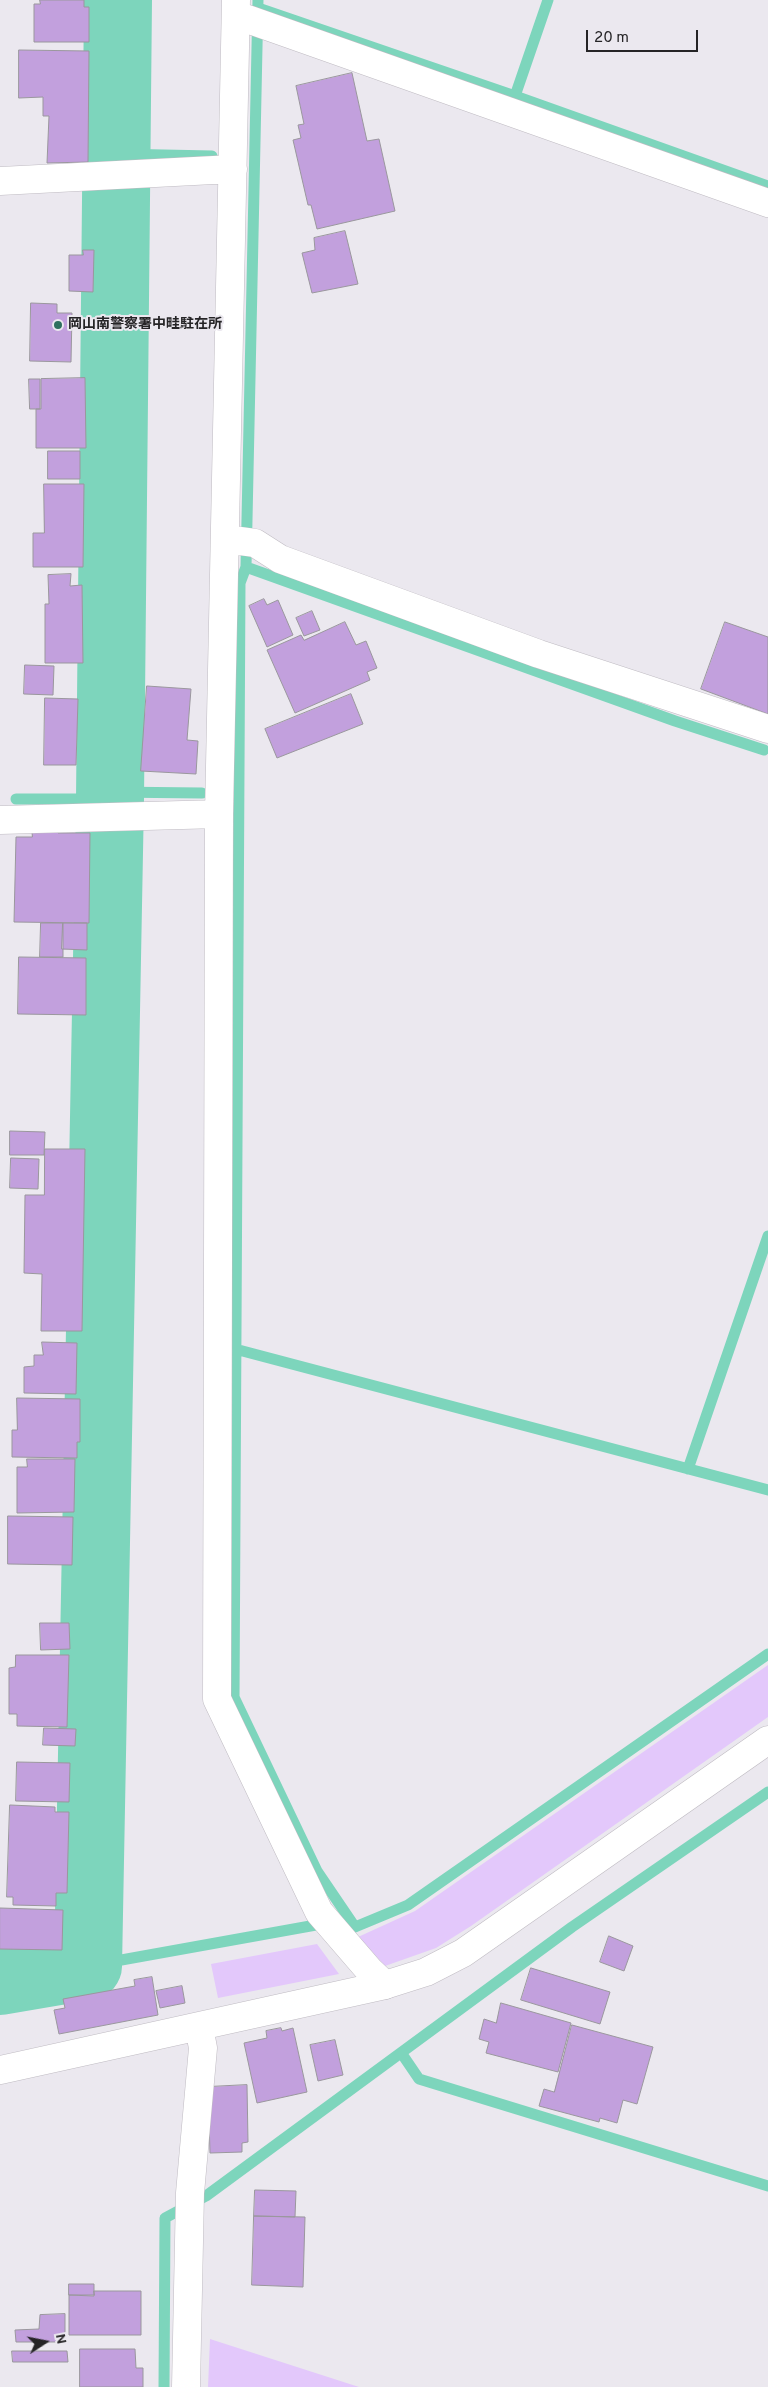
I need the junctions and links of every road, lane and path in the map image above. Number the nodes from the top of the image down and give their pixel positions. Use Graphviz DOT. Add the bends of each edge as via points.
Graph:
graph roads {
  1 [pos="248,16"];
  2 [pos="233,169"];
  3 [pos="0,181"];
  4 [pos="768,203"];
  5 [pos="240,541"];
  6 [pos="768,729"];
  7 [pos="219,814"];
  8 [pos="0,820"];
  9 [pos="768,1740"];
  10 [pos="385,1985"];
  11 [pos="199,2027"];
  12 [pos="0,2070"];
  13 [pos="186,2387"];
  1 -- 2 [label="street"];
  1 -- 4 [label="street"];
  2 -- 3 [label="street"];
  2 -- 5 [label="street"];
  5 -- 6 [label="street" via="280,559 521,647"];
  5 -- 7 [label="street"];
  7 -- 8 [label="street"];
  7 -- 10 [label="street" via="217,1698 319,1912"];
  9 -- 10 [label="street" via="462,1953 426,1972"];
  10 -- 11 [label="street"];
  11 -- 12 [label="street"];
  11 -- 13 [label="street" via="203,2048 190,2205"];
}
